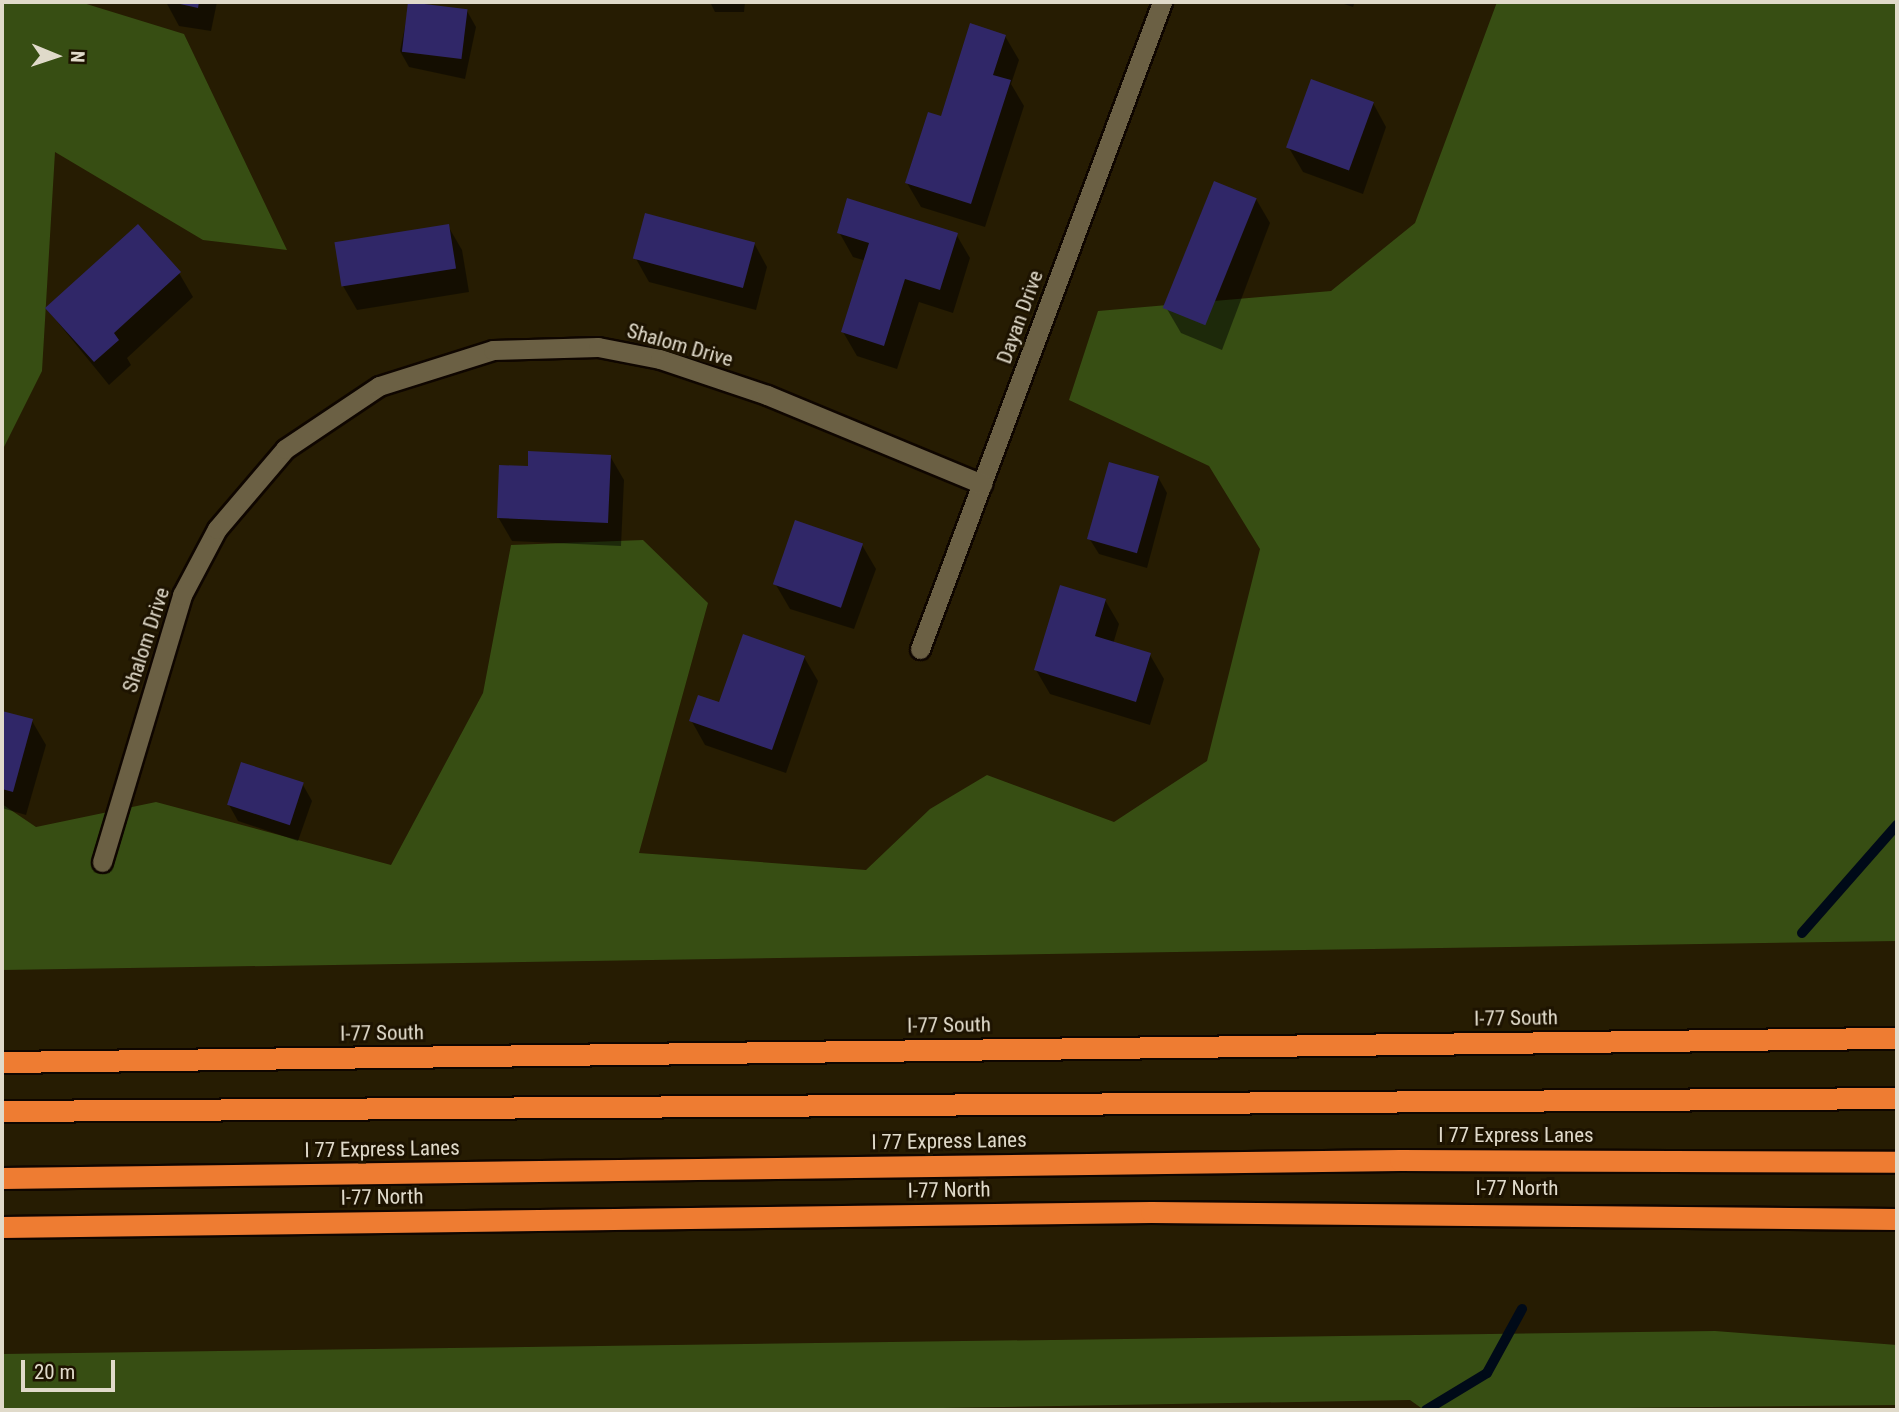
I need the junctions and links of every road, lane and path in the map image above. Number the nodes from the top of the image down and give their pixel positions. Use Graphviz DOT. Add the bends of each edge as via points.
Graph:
graph roads {
  1 [pos="1162,2"];
  2 [pos="982,484"];
  3 [pos="920,649"];
  4 [pos="102,862"];
  5 [pos="1897,1038"];
  6 [pos="2,1062"];
  7 [pos="1897,1098"];
  8 [pos="2,1111"];
  9 [pos="1897,1162"];
  10 [pos="2,1178"];
  11 [pos="1897,1219"];
  12 [pos="2,1227"];
  1 -- 2 [label="street, Dayan Drive"];
  2 -- 3 [label="street, Dayan Drive"];
  2 -- 4 [label="street, Shalom Drive" via="767,396 660,359 598,347 492,351 379,386 285,449 217,529 182,595"];
  5 -- 6 [label="highway, I-77 South"];
  7 -- 8 [label="highway, I 77 Express Lanes"];
  9 -- 10 [label="highway, I 77 Express Lanes" via="1400,1160"];
  11 -- 12 [label="highway, I-77 North" via="1151,1212"];
}
